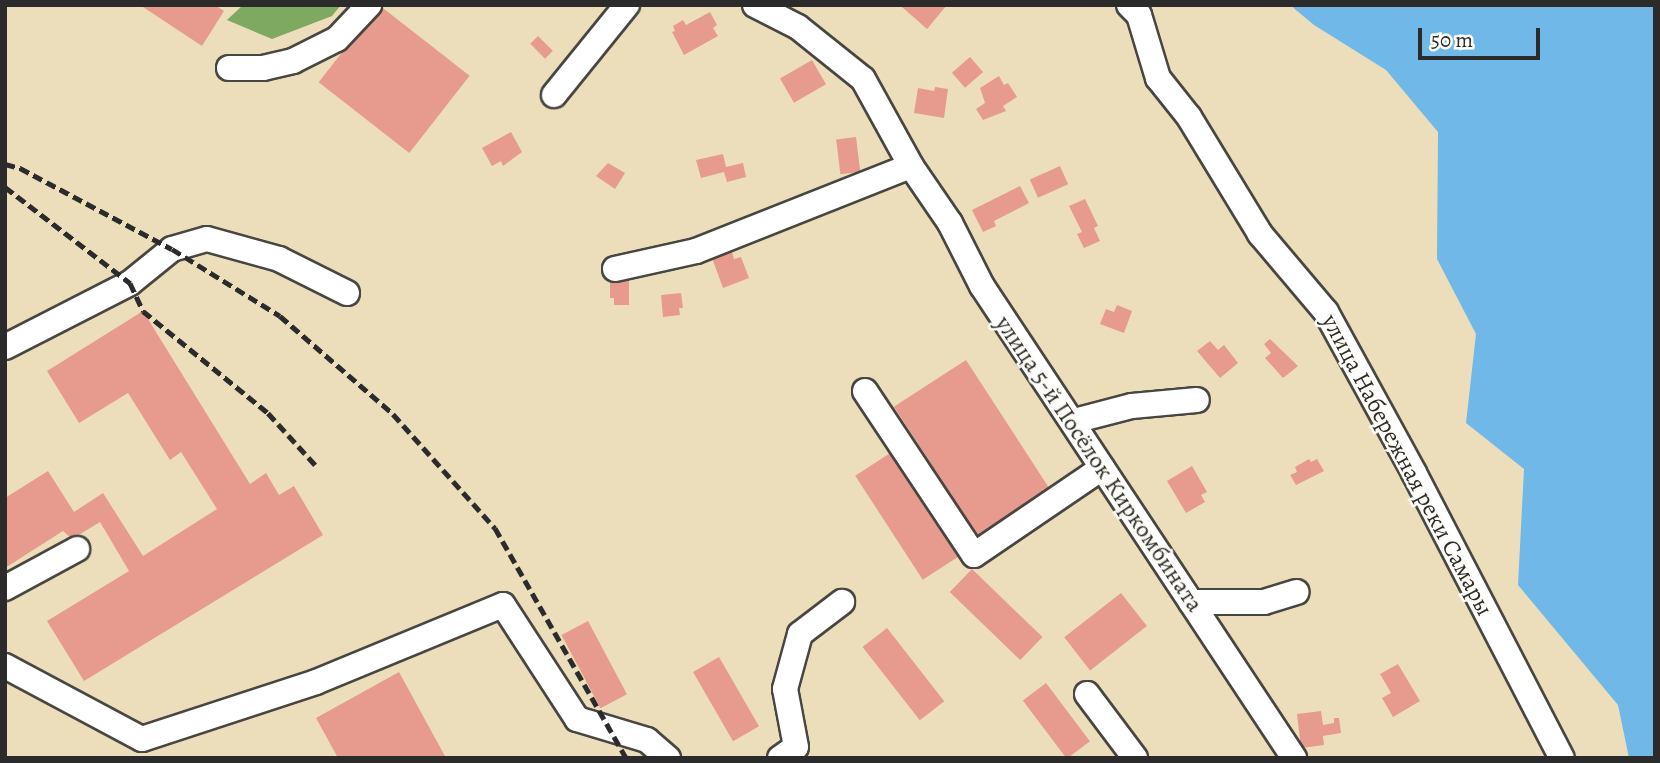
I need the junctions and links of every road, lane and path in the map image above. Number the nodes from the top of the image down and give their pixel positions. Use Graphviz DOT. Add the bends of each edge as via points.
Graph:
graph roads {
  1 [pos="369,5"];
  2 [pos="626,5"];
  3 [pos="755,5"];
  4 [pos="1129,5"];
  5 [pos="790,10"];
  6 [pos="229,68"];
  7 [pos="554,95"];
  8 [pos="911,166"];
  9 [pos="615,269"];
  10 [pos="346,293"];
  11 [pos="5,347"];
  12 [pos="865,391"];
  13 [pos="1197,400"];
  14 [pos="1074,421"];
  15 [pos="1102,468"];
  16 [pos="77,549"];
  17 [pos="5,588"];
  18 [pos="1297,592"];
  19 [pos="842,602"];
  20 [pos="1191,603"];
  21 [pos="5,666"];
  22 [pos="1087,694"];
  23 [pos="668,758"];
  24 [pos="780,758"];
  25 [pos="1135,758"];
  26 [pos="1294,758"];
  27 [pos="1562,758"];
  1 -- 6 [label="street" via="338,38 293,61 263,68"];
  2 -- 7 [label="street"];
  3 -- 5 [label="street, улица 5-й Посёлок Киркомбината"];
  4 -- 27 [label="street, улица Набережная реки Самары" via="1139,15 1158,78 1189,117 1260,234 1326,312"];
  5 -- 8 [label="street, улица 5-й Посёлок Киркомбината" via="863,79"];
  8 -- 9 [label="street" via="696,251"];
  8 -- 14 [label="street, улица 5-й Посёлок Киркомбината" via="950,223 1022,349"];
  10 -- 11 [label="street" via="279,259 207,239 172,249 130,283"];
  12 -- 15 [label="street" via="974,555"];
  13 -- 14 [label="street" via="1132,406"];
  14 -- 15 [label="street, улица 5-й Посёлок Киркомбината"];
  15 -- 20 [label="street, улица 5-й Посёлок Киркомбината"];
  16 -- 17 [label="street"];
  18 -- 20 [label="street" via="1264,602"];
  19 -- 24 [label="street" via="800,634 785,690 796,747"];
  20 -- 26 [label="street, улица 5-й Посёлок Киркомбината"];
  21 -- 23 [label="street" via="142,739 316,682 503,605 577,719 647,740"];
  22 -- 25 [label="street"];
}
